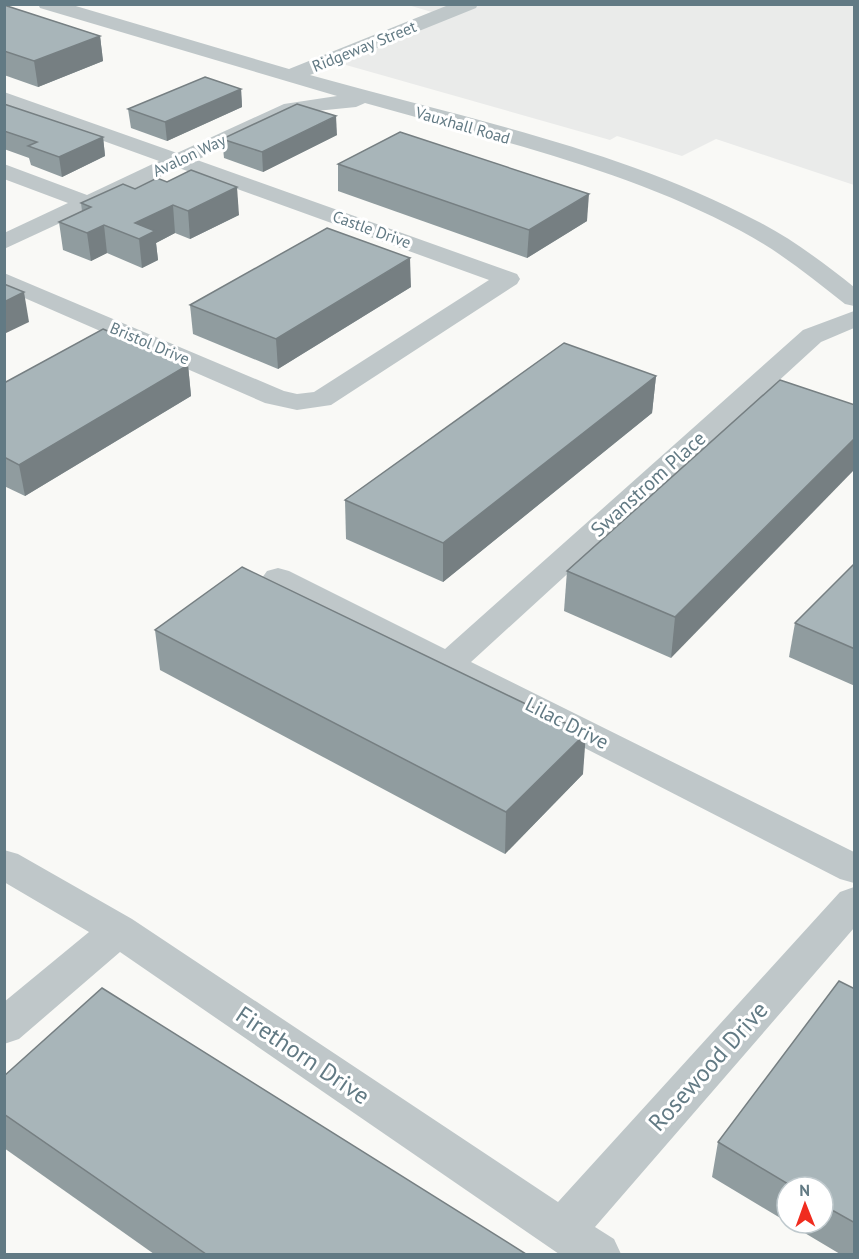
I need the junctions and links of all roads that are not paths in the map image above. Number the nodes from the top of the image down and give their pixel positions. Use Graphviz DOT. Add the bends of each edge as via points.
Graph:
graph roads {
  1 [pos="47,4"];
  2 [pos="469,4"];
  3 [pos="296,76"];
  4 [pos="4,98"];
  5 [pos="378,101"];
  6 [pos="291,108"];
  7 [pos="180,160"];
  8 [pos="4,171"];
  9 [pos="4,191"];
  10 [pos="88,203"];
  11 [pos="63,215"];
  12 [pos="4,242"];
  13 [pos="4,280"];
  14 [pos="855,299"];
  15 [pos="855,319"];
  16 [pos="297,402"];
  17 [pos="278,579"];
  18 [pos="450,663"];
  19 [pos="4,864"];
  20 [pos="855,869"];
  21 [pos="855,902"];
  22 [pos="118,930"];
  23 [pos="4,1027"];
  24 [pos="562,1231"];
  25 [pos="597,1254"];
  1 -- 3 [label="street, Vauxhall Road"];
  2 -- 3 [label="street, Ridgeway Street"];
  3 -- 5 [label="street, Vauxhall Road"];
  3 -- 6 [label="street" via="299,93"];
  4 -- 7 [label="street, Castle Drive"];
  5 -- 6 [label="street, Avalon Way"];
  5 -- 14 [label="street, Vauxhall Road" via="666,188 734,218 796,254"];
  6 -- 7 [label="street, Avalon Way"];
  7 -- 10 [label="street, Avalon Way"];
  7 -- 16 [label="street, Castle Drive" via="508,279 321,399"];
  8 -- 10 [label="street"];
  9 -- 11 [label="street"];
  10 -- 11 [label="street, Avalon Way"];
  11 -- 12 [label="street, Avalon Way"];
  13 -- 16 [label="street, Bristol Drive" via="275,398"];
  15 -- 18 [label="street, Swanstrom Place" via="812,336"];
  17 -- 18 [label="street, Lilac Drive"];
  18 -- 20 [label="street, Lilac Drive"];
  19 -- 22 [label="street, Firethorn Drive"];
  21 -- 24 [label="street, Rosewood Drive"];
  22 -- 23 [label="street"];
  22 -- 24 [label="street, Firethorn Drive"];
  24 -- 25 [label="street, Firethorn Drive"];
}
